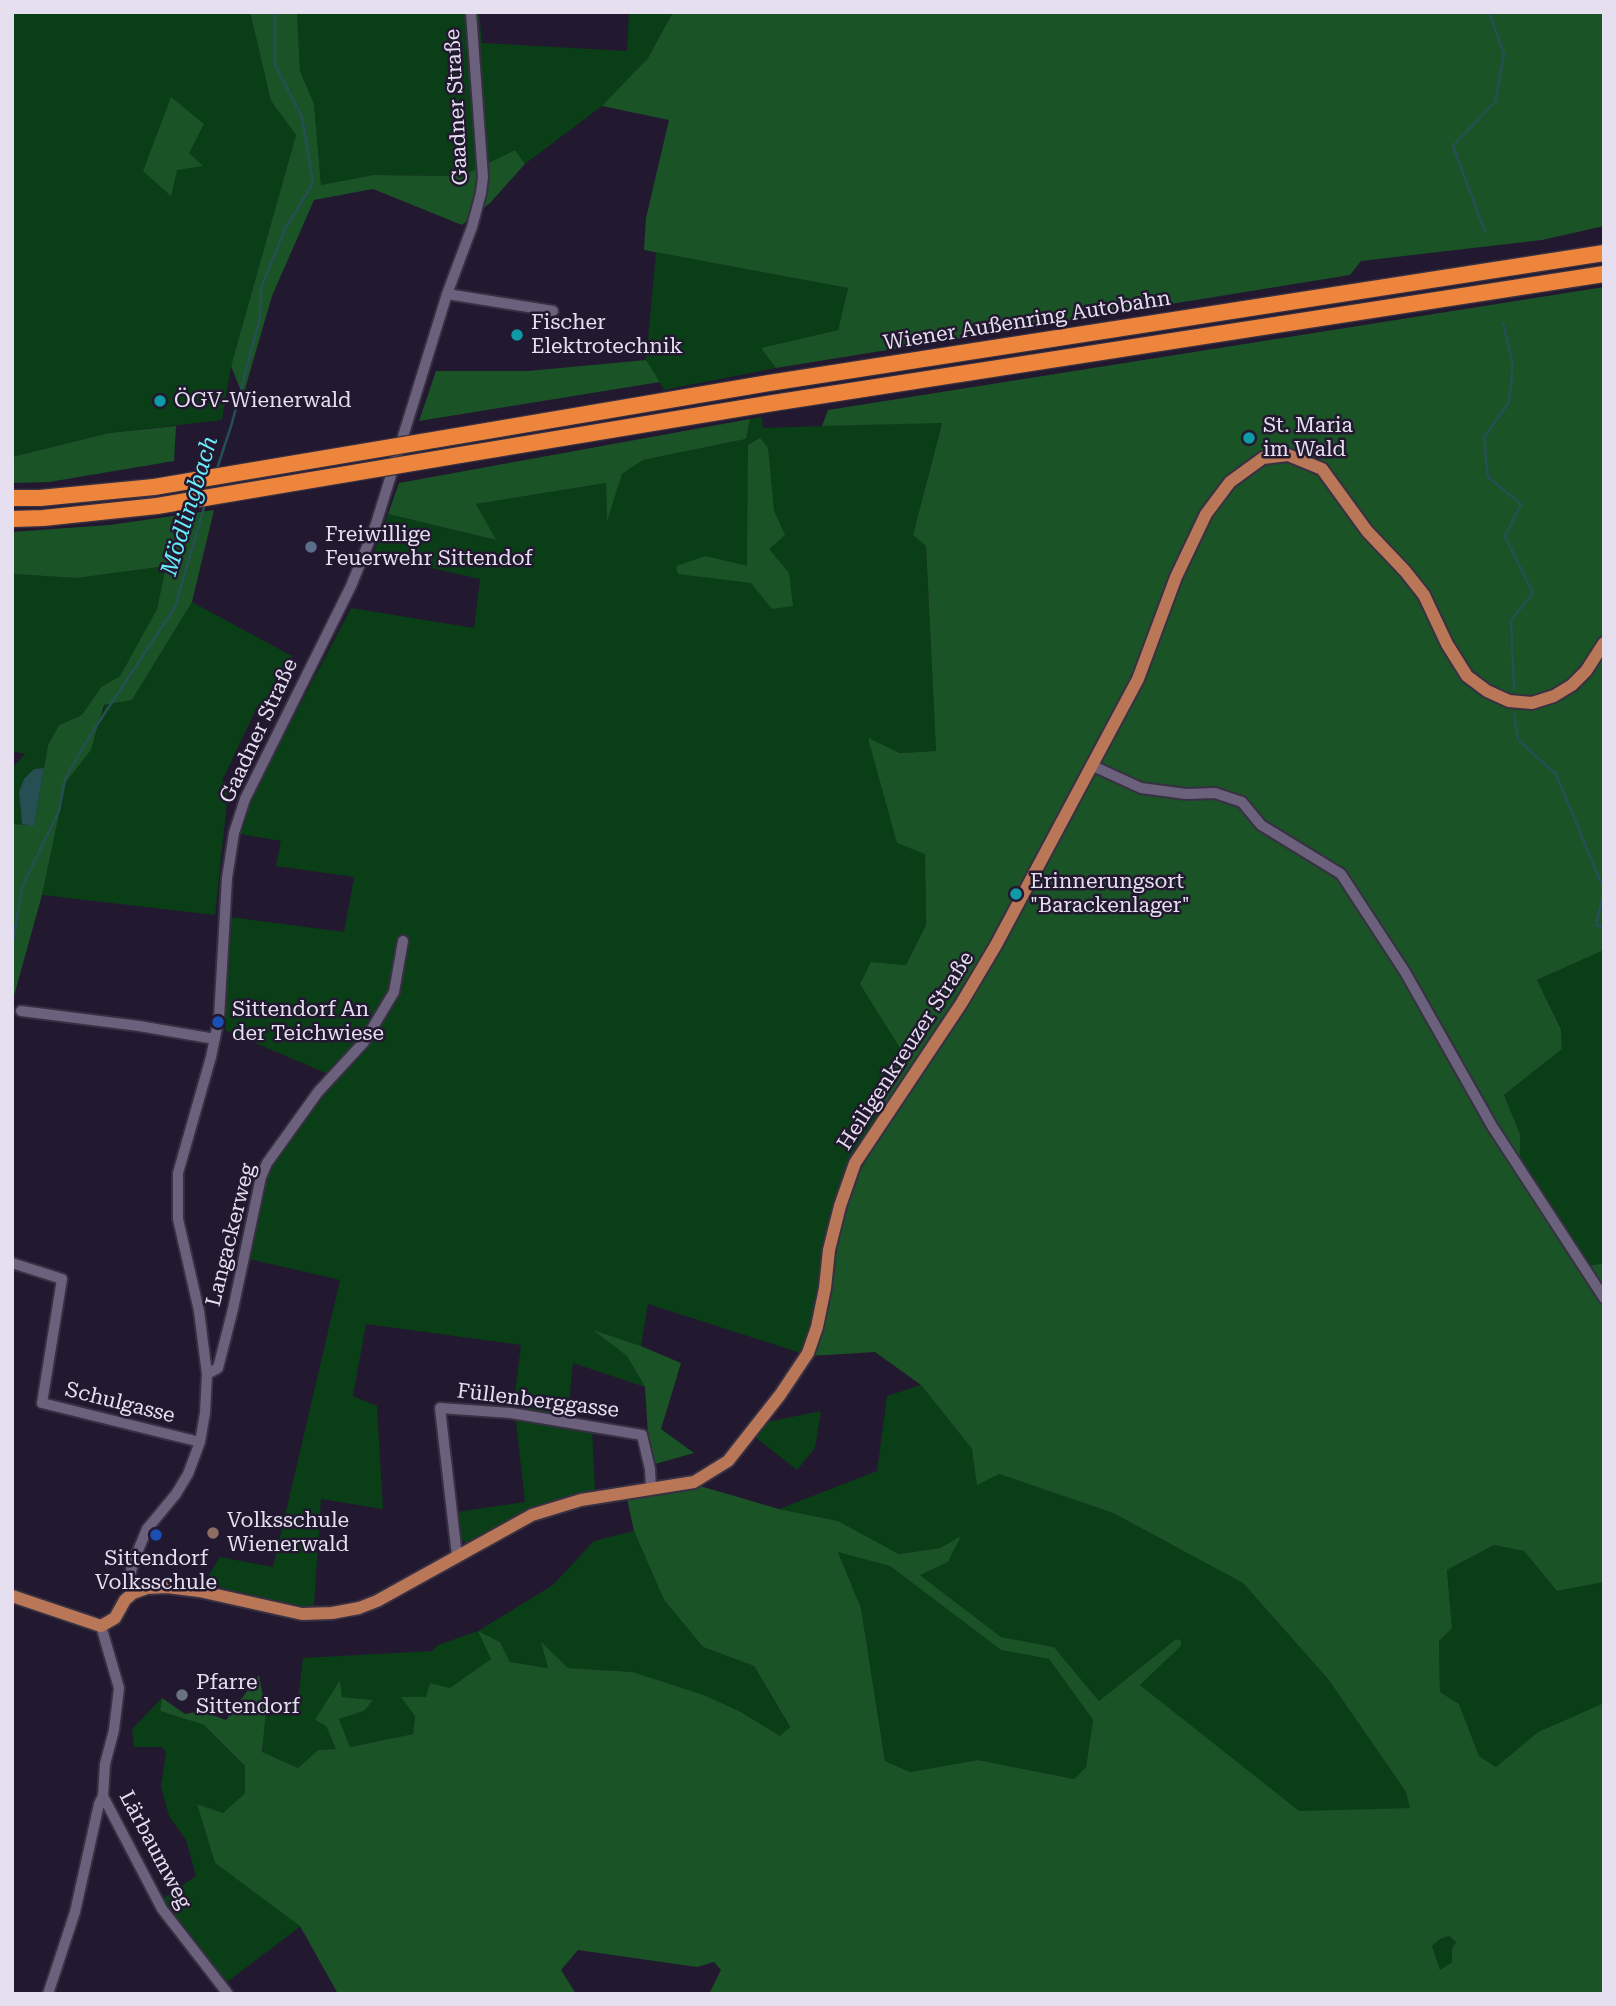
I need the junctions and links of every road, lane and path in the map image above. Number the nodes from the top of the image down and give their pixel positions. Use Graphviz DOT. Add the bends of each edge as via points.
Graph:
graph roads {
  1 [pos="471,12"];
  2 [pos="1604,253"];
  3 [pos="1604,274"];
  4 [pos="447,293"];
  5 [pos="553,311"];
  6 [pos="12,498"];
  7 [pos="12,519"];
  8 [pos="1604,643"];
  9 [pos="1093,766"];
  10 [pos="403,942"];
  11 [pos="21,1011"];
  12 [pos="215,1040"];
  13 [pos="12,1263"];
  14 [pos="1604,1298"];
  15 [pos="207,1374"];
  16 [pos="200,1442"];
  17 [pos="651,1489"];
  18 [pos="457,1556"];
  19 [pos="133,1593"];
  20 [pos="12,1596"];
  21 [pos="101,1626"];
  22 [pos="103,1797"];
  23 [pos="48,1994"];
  24 [pos="228,1994"];
  1 -- 4 [label="street, Gaadner Straße" via="483,177 472,227"];
  2 -- 6 [label="highway, Wiener Außenring Autobahn, bridge" via="769,383 154,486"];
  3 -- 7 [label="highway, Wiener Außenring Autobahn, bridge" via="773,403 157,506"];
  4 -- 5 [label="street"];
  4 -- 12 [label="street, Gaadner Straße" via="378,516 351,586 245,799 234,833"];
  8 -- 9 [label="main road, Heiligenkreuzer Straße" via="1586,671 1554,696 1532,703 1510,701 1487,691 1467,676 1424,595 1367,531 1322,469 1289,455 1263,458 1230,482 1206,514 1138,679"];
  9 -- 14 [label="street" via="1141,788 1215,793 1242,802 1261,825 1341,874 1405,972 1492,1126"];
  9 -- 17 [label="main road, Heiligenkreuzer Straße" via="996,946 855,1163 831,1239 817,1327 794,1376 728,1461 694,1482"];
  10 -- 15 [label="street, Langackerweg" via="394,992 364,1042 318,1092 267,1163 218,1368"];
  11 -- 12 [label="street"];
  12 -- 15 [label="street, Gaadner Straße" via="178,1173 178,1219 199,1311"];
  13 -- 16 [label="street, Schulgasse" via="62,1279 41,1403"];
  15 -- 16 [label="street, Gaadner Straße"];
  16 -- 19 [label="street, Gaadner Straße" via="176,1494 147,1529 129,1579"];
  17 -- 18 [label="main road, Heiligenkreuzer Straße" via="556,1506"];
  17 -- 18 [label="street, Füllenberggasse" via="642,1435 511,1413 440,1408"];
  18 -- 19 [label="main road, Heiligenkreuzer Straße" via="377,1601 332,1613 302,1614 185,1588 147,1588"];
  19 -- 21 [label="main road" via="114,1618"];
  20 -- 21 [label="main road"];
  21 -- 22 [label="street, Lärbaumweg" via="119,1688 104,1764"];
  22 -- 23 [label="street" via="75,1912"];
  22 -- 24 [label="street, Lärbaumweg" via="162,1909"];
}
